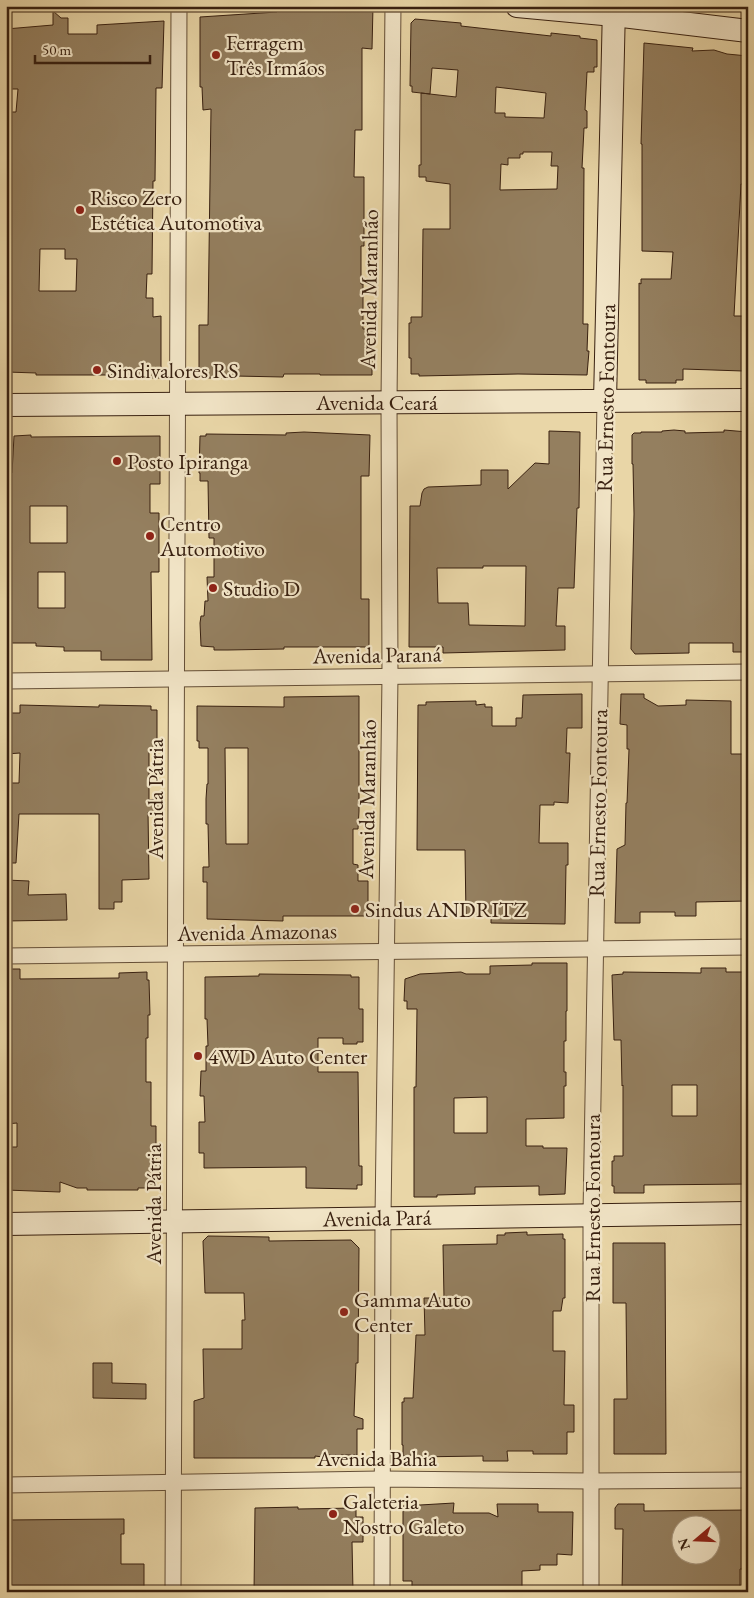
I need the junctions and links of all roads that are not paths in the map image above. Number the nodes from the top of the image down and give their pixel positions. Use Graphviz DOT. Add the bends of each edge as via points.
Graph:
graph roads {
  1 [pos="179,6"];
  2 [pos="393,6"];
  3 [pos="517,6"];
  4 [pos="614,11"];
  5 [pos="748,31"];
  6 [pos="748,400"];
  7 [pos="605,401"];
  8 [pos="389,402"];
  9 [pos="177,404"];
  10 [pos="6,405"];
  11 [pos="748,672"];
  12 [pos="600,674"];
  13 [pos="390,676"];
  14 [pos="176,679"];
  15 [pos="6,681"];
  16 [pos="748,947"];
  17 [pos="596,949"];
  18 [pos="386,951"];
  19 [pos="175,954"];
  20 [pos="6,956"];
  21 [pos="748,1213"];
  22 [pos="591,1214"];
  23 [pos="383,1218"];
  24 [pos="174,1221"];
  25 [pos="6,1224"];
  26 [pos="381,1479"];
  27 [pos="748,1480"];
  28 [pos="174,1482"];
  29 [pos="591,1482"];
  30 [pos="6,1485"];
  31 [pos="173,1592"];
  32 [pos="382,1592"];
  33 [pos="591,1592"];
  1 -- 9 [label="street, Avenida Pátria"];
  2 -- 8 [label="street, Avenida Maranhão"];
  3 -- 4 [label="street"];
  4 -- 5 [label="street"];
  4 -- 7 [label="street, Rua Ernesto Fontoura"];
  6 -- 7 [label="street, Avenida Ceará"];
  7 -- 8 [label="street, Avenida Ceará"];
  7 -- 12 [label="street, Rua Ernesto Fontoura"];
  8 -- 9 [label="street, Avenida Ceará"];
  8 -- 13 [label="street, Avenida Maranhão"];
  9 -- 10 [label="street, Avenida Ceará"];
  9 -- 14 [label="street, Avenida Pátria"];
  11 -- 12 [label="street, Avenida Paraná"];
  12 -- 13 [label="street, Avenida Paraná"];
  12 -- 17 [label="street, Rua Ernesto Fontoura"];
  13 -- 14 [label="street, Avenida Paraná"];
  13 -- 18 [label="street, Avenida Maranhão"];
  14 -- 15 [label="street, Avenida Paraná"];
  14 -- 19 [label="street, Avenida Pátria"];
  16 -- 17 [label="street, Avenida Amazonas"];
  17 -- 18 [label="street, Avenida Amazonas"];
  17 -- 22 [label="street, Rua Ernesto Fontoura"];
  18 -- 19 [label="street, Avenida Amazonas"];
  18 -- 23 [label="street, Avenida Maranhão"];
  19 -- 20 [label="street, Avenida Amazonas"];
  19 -- 24 [label="street, Avenida Pátria"];
  21 -- 22 [label="street, Avenida Pará"];
  22 -- 23 [label="street, Avenida Pará"];
  22 -- 29 [label="street, Rua Ernesto Fontoura"];
  23 -- 24 [label="street, Avenida Pará"];
  23 -- 26 [label="street, Avenida Maranhão"];
  24 -- 25 [label="street, Avenida Pará"];
  24 -- 28 [label="street, Avenida Pátria"];
  26 -- 28 [label="street, Avenida Bahia"];
  26 -- 29 [label="street, Avenida Bahia"];
  26 -- 32 [label="street, Avenida Maranhão"];
  27 -- 29 [label="street, Avenida Bahia"];
  28 -- 30 [label="street, Avenida Bahia"];
  28 -- 31 [label="street, Avenida Pátria"];
  29 -- 33 [label="street, Rua Ernesto Fontoura"];
}
